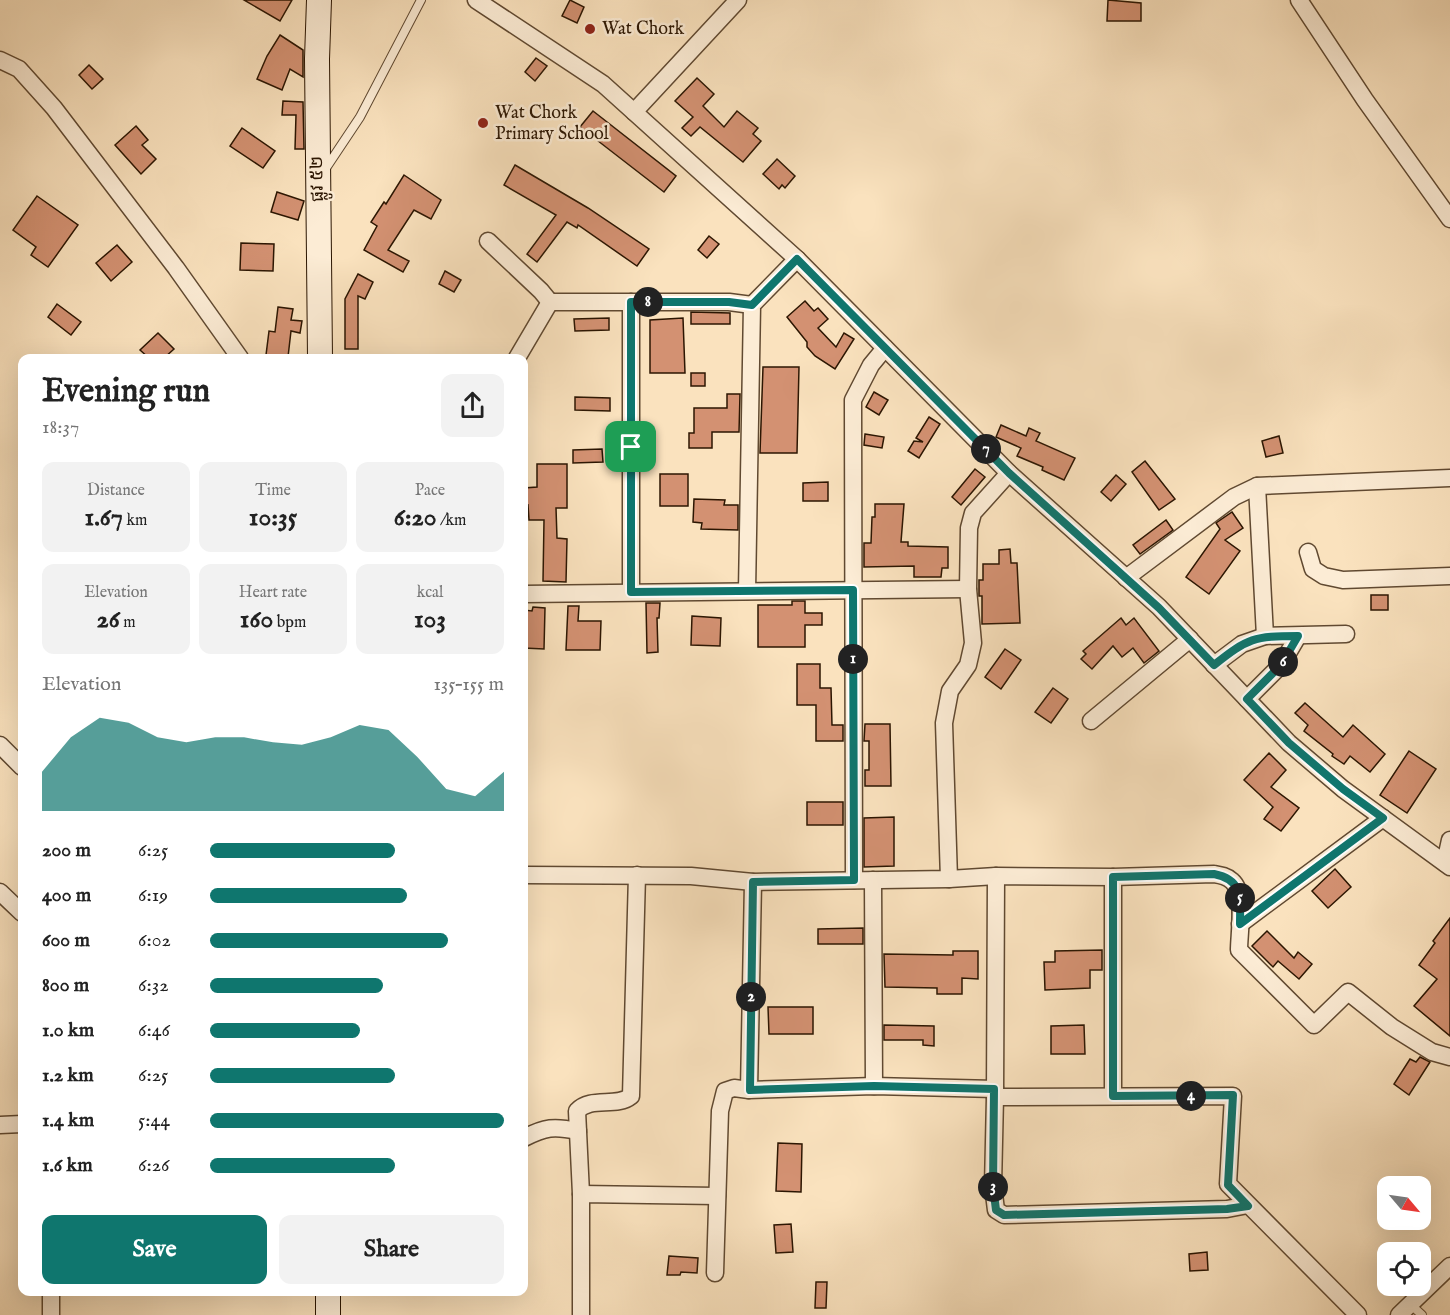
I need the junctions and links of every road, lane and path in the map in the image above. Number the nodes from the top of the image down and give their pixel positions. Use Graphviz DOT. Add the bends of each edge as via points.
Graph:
graph roads {
  1 [pos="319,0"];
  2 [pos="421,0"];
  3 [pos="476,0"];
  4 [pos="738,0"];
  5 [pos="1299,0"];
  6 [pos="2,66"];
  7 [pos="634,112"];
  8 [pos="318,179"];
  9 [pos="1450,219"];
  10 [pos="488,241"];
  11 [pos="797,259"];
  12 [pos="550,302"];
  13 [pos="631,302"];
  14 [pos="752,305"];
  15 [pos="885,348"];
  16 [pos="237,354"];
  17 [pos="320,354"];
  18 [pos="520,354"];
  19 [pos="1009,473"];
  20 [pos="1450,478"];
  21 [pos="1257,486"];
  22 [pos="1308,552"];
  23 [pos="1450,576"];
  24 [pos="1126,578"];
  25 [pos="968,589"];
  26 [pos="853,590"];
  27 [pos="747,591"];
  28 [pos="631,592"];
  29 [pos="528,594"];
  30 [pos="1346,634"];
  31 [pos="1265,636"];
  32 [pos="1298,636"];
  33 [pos="1190,639"];
  34 [pos="1214,665"];
  35 [pos="1247,699"];
  36 [pos="1091,721"];
  37 [pos="3,754"];
  38 [pos="18,764"];
  39 [pos="1383,818"];
  40 [pos="1450,840"];
  41 [pos="1448,865"];
  42 [pos="528,875"];
  43 [pos="638,875"];
  44 [pos="996,876"];
  45 [pos="1113,877"];
  46 [pos="949,879"];
  47 [pos="854,880"];
  48 [pos="873,880"];
  49 [pos="753,882"];
  50 [pos="0,892"];
  51 [pos="18,909"];
  52 [pos="1240,924"];
  53 [pos="1450,1056"];
  54 [pos="874,1086"];
  55 [pos="750,1090"];
  56 [pos="995,1093"];
  57 [pos="1113,1096"];
  58 [pos="18,1124"];
  59 [pos="0,1125"];
  60 [pos="578,1131"];
  61 [pos="528,1136"];
  62 [pos="581,1194"];
  63 [pos="717,1196"];
  64 [pos="1248,1206"];
  65 [pos="1450,1266"];
  66 [pos="714,1273"];
  67 [pos="51,1296"];
  68 [pos="328,1296"];
  69 [pos="1410,1312"];
  70 [pos="51,1315"];
  71 [pos="328,1315"];
  72 [pos="581,1315"];
  73 [pos="1358,1315"];
  1 -- 8 [label="street, ផ្លូវ ៥២"];
  2 -- 8 [label="lane" via="360,117"];
  3 -- 7 [label="street" via="603,84"];
  4 -- 7 [label="street"];
  5 -- 9 [label="street"];
  6 -- 16 [label="street" via="25,74 54,108"];
  7 -- 11 [label="street"];
  8 -- 17 [label="street, ផ្លូវ ៥២"];
  10 -- 12 [label="street"];
  11 -- 14 [label="street"];
  11 -- 15 [label="street"];
  12 -- 13 [label="street"];
  12 -- 18 [label="street"];
  13 -- 14 [label="street"];
  13 -- 28 [label="street"];
  14 -- 27 [label="street"];
  15 -- 19 [label="street"];
  15 -- 26 [label="street" via="871,365 853,400"];
  19 -- 24 [label="street"];
  19 -- 25 [label="street" via="973,513 969,528"];
  20 -- 21 [label="street"];
  21 -- 24 [label="street" via="1234,497"];
  21 -- 31 [label="street"];
  22 -- 23 [label="street" via="1313,569 1343,580"];
  24 -- 33 [label="street"];
  25 -- 26 [label="street"];
  25 -- 46 [label="street" via="973,643 968,665 950,692 944,723"];
  26 -- 27 [label="street"];
  26 -- 47 [label="street"];
  27 -- 28 [label="street"];
  28 -- 29 [label="street"];
  30 -- 32 [label="street"];
  31 -- 32 [label="street"];
  31 -- 34 [label="street" via="1242,644"];
  32 -- 35 [label="street" via="1281,665"];
  33 -- 34 [label="street"];
  33 -- 36 [label="street"];
  34 -- 35 [label="street"];
  35 -- 39 [label="street" via="1289,743"];
  37 -- 38 [label="street"];
  39 -- 41 [label="street"];
  39 -- 52 [label="street"];
  40 -- 41 [label="street"];
  42 -- 43 [label="street"];
  43 -- 49 [label="street"];
  43 -- 60 [label="street" via="631,1095 625,1101 582,1106 578,1111"];
  44 -- 45 [label="street"];
  44 -- 46 [label="street"];
  44 -- 56 [label="street"];
  45 -- 52 [label="street" via="1224,876 1238,891"];
  45 -- 57 [label="street"];
  46 -- 48 [label="street"];
  47 -- 48 [label="street"];
  47 -- 49 [label="street"];
  48 -- 54 [label="street"];
  49 -- 55 [label="street"];
  50 -- 51 [label="street"];
  52 -- 53 [label="street" via="1239,951 1314,1025 1348,992 1392,1028 1432,1052"];
  54 -- 55 [label="street"];
  54 -- 56 [label="street"];
  55 -- 63 [label="street" via="734,1088 722,1097"];
  56 -- 57 [label="street"];
  56 -- 64 [label="street" via="993,1186 996,1210 1004,1215"];
  57 -- 64 [label="street" via="1233,1095 1228,1185"];
  58 -- 59 [label="street"];
  60 -- 61 [label="street" via="555,1126"];
  60 -- 62 [label="street"];
  62 -- 63 [label="street"];
  62 -- 72 [label="street"];
  63 -- 66 [label="street"];
  64 -- 73 [label="street"];
  65 -- 69 [label="street"];
  67 -- 70 [label="street"];
  68 -- 71 [label="street"];
}
